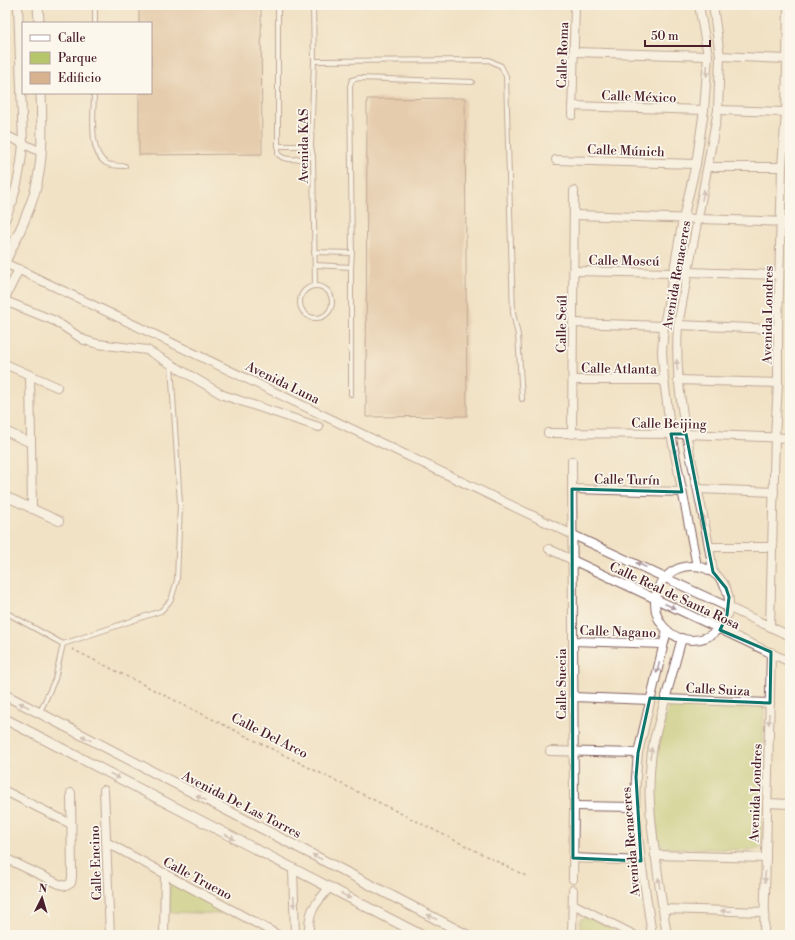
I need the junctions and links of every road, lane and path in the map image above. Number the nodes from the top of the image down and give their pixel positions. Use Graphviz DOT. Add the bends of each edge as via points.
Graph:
graph roads {
  1 [pos="18,5"];
  2 [pos="38,5"];
  3 [pos="95,5"];
  4 [pos="278,5"];
  5 [pos="313,5"];
  6 [pos="575,5"];
  7 [pos="699,5"];
  8 [pos="714,5"];
  9 [pos="788,5"];
  10 [pos="39,22"];
  11 [pos="95,22"];
  12 [pos="574,52"];
  13 [pos="708,56"];
  14 [pos="720,56"];
  15 [pos="786,59"];
  16 [pos="314,61"];
  17 [pos="472,82"];
  18 [pos="41,94"];
  19 [pos="94,94"];
  20 [pos="572,106"];
  21 [pos="704,110"];
  22 [pos="718,110"];
  23 [pos="786,112"];
  24 [pos="572,115"];
  25 [pos="5,135"];
  26 [pos="23,144"];
  27 [pos="278,146"];
  28 [pos="311,146"];
  29 [pos="41,152"];
  30 [pos="313,157"];
  31 [pos="556,160"];
  32 [pos="696,164"];
  33 [pos="125,166"];
  34 [pos="708,167"];
  35 [pos="782,167"];
  36 [pos="574,191"];
  37 [pos="9,200"];
  38 [pos="575,215"];
  39 [pos="683,219"];
  40 [pos="5,220"];
  41 [pos="698,220"];
  42 [pos="786,222"];
  43 [pos="314,252"];
  44 [pos="352,253"];
  45 [pos="5,262"];
  46 [pos="315,265"];
  47 [pos="351,267"];
  48 [pos="19,269"];
  49 [pos="574,271"];
  50 [pos="687,272"];
  51 [pos="673,273"];
  52 [pos="779,275"];
  53 [pos="315,286"];
  54 [pos="5,299"];
  55 [pos="574,323"];
  56 [pos="678,325"];
  57 [pos="664,326"];
  58 [pos="778,329"];
  59 [pos="5,364"];
  60 [pos="171,365"];
  61 [pos="30,375"];
  62 [pos="573,380"];
  63 [pos="664,380"];
  64 [pos="678,380"];
  65 [pos="778,383"];
  66 [pos="57,387"];
  67 [pos="352,394"];
  68 [pos="522,399"];
  69 [pos="319,427"];
  70 [pos="5,431"];
  71 [pos="548,433"];
  72 [pos="572,434"];
  73 [pos="671,434"];
  74 [pos="686,434"];
  75 [pos="775,437"];
  76 [pos="790,438"];
  77 [pos="31,443"];
  78 [pos="572,461"];
  79 [pos="698,489"];
  80 [pos="572,490"];
  81 [pos="682,492"];
  82 [pos="774,492"];
  83 [pos="5,496"];
  84 [pos="32,509"];
  85 [pos="59,521"];
  86 [pos="551,524"];
  87 [pos="571,534"];
  88 [pos="710,546"];
  89 [pos="773,547"];
  90 [pos="549,549"];
  91 [pos="572,559"];
  92 [pos="697,566"];
  93 [pos="713,572"];
  94 [pos="666,577"];
  95 [pos="655,599"];
  96 [pos="729,607"];
  97 [pos="5,612"];
  98 [pos="770,626"];
  99 [pos="718,629"];
  100 [pos="666,630"];
  101 [pos="790,636"];
  102 [pos="682,638"];
  103 [pos="572,641"];
  104 [pos="63,644"];
  105 [pos="663,644"];
  106 [pos="771,652"];
  107 [pos="790,662"];
  108 [pos="5,695"];
  109 [pos="573,697"];
  110 [pos="665,699"];
  111 [pos="650,700"];
  112 [pos="770,703"];
  113 [pos="40,714"];
  114 [pos="5,719"];
  115 [pos="550,751"];
  116 [pos="573,752"];
  117 [pos="638,753"];
  118 [pos="104,790"];
  119 [pos="5,791"];
  120 [pos="71,793"];
  121 [pos="767,804"];
  122 [pos="790,804"];
  123 [pos="574,806"];
  124 [pos="636,807"];
  125 [pos="71,824"];
  126 [pos="106,842"];
  127 [pos="655,855"];
  128 [pos="5,858"];
  129 [pos="573,858"];
  130 [pos="766,858"];
  131 [pos="641,861"];
  132 [pos="293,869"];
  133 [pos="165,874"];
  134 [pos="526,876"];
  135 [pos="573,879"];
  136 [pos="330,888"];
  137 [pos="573,890"];
  138 [pos="573,904"];
  139 [pos="663,909"];
  140 [pos="765,912"];
  141 [pos="110,935"];
  142 [pos="164,935"];
  143 [pos="278,935"];
  144 [pos="295,935"];
  145 [pos="309,935"];
  146 [pos="421,935"];
  147 [pos="467,935"];
  148 [pos="572,935"];
  149 [pos="634,935"];
  150 [pos="652,935"];
  151 [pos="667,935"];
  152 [pos="764,935"];
  1 -- 26 [label="street"];
  2 -- 10 [label="street"];
  3 -- 11 [label="lane"];
  4 -- 27 [label="lane"];
  5 -- 16 [label="lane, Avenida KAS"];
  6 -- 12 [label="street, Calle Roma"];
  7 -- 13 [label="street, Avenida Renaceres"];
  8 -- 14 [label="street, Avenida Renaceres"];
  9 -- 15 [label="street, Avenida Londres"];
  12 -- 13 [label="street"];
  12 -- 20 [label="street, Calle Roma"];
  13 -- 21 [label="street, Avenida Renaceres, one-way"];
  14 -- 15 [label="street"];
  14 -- 22 [label="street, Avenida Renaceres"];
  15 -- 23 [label="street, Avenida Londres"];
  16 -- 28 [label="lane, Avenida KAS"];
  16 -- 68 [label="lane" via="489,60 501,66 506,76 513,313 518,335"];
  17 -- 44 [label="lane" via="359,78 352,80"];
  18 -- 29 [label="street"];
  19 -- 33 [label="lane" via="94,142 98,156 107,164"];
  20 -- 21 [label="street, Calle México"];
  20 -- 24 [label="street, Calle Roma"];
  21 -- 32 [label="street, Avenida Renaceres"];
  22 -- 23 [label="street"];
  22 -- 34 [label="street, Avenida Renaceres"];
  23 -- 35 [label="street, Avenida Londres"];
  25 -- 26 [label="street"];
  26 -- 29 [label="street"];
  26 -- 37 [label="street" via="22,164"];
  27 -- 28 [label="lane"];
  27 -- 30 [label="lane" via="280,158 286,160"];
  28 -- 30 [label="lane, Avenida KAS"];
  29 -- 45 [label="street" via="33,196"];
  30 -- 43 [label="lane, Avenida KAS"];
  31 -- 32 [label="street, Calle Múnich"];
  32 -- 39 [label="street, Avenida Renaceres"];
  34 -- 35 [label="street"];
  41 -- 34 [label="street, Avenida Renaceres, one-way"];
  35 -- 42 [label="street, Avenida Londres"];
  36 -- 38 [label="street, Calle Seúl"];
  37 -- 40 [label="street"];
  38 -- 39 [label="street"];
  38 -- 49 [label="street, Calle Seúl"];
  39 -- 41 [label="street"];
  39 -- 51 [label="street, Avenida Renaceres"];
  41 -- 42 [label="street"];
  41 -- 50 [label="street, Avenida Renaceres"];
  42 -- 52 [label="street, Avenida Londres"];
  43 -- 44 [label="lane"];
  43 -- 46 [label="lane, Avenida KAS"];
  44 -- 47 [label="lane"];
  45 -- 48 [label="street, Avenida Luna"];
  46 -- 47 [label="lane"];
  46 -- 53 [label="lane, Avenida KAS"];
  47 -- 67 [label="lane"];
  48 -- 54 [label="street"];
  48 -- 86 [label="street, Avenida Luna"];
  49 -- 51 [label="street, Calle Moscú"];
  49 -- 55 [label="street, Calle Seúl"];
  50 -- 52 [label="street"];
  50 -- 56 [label="street, Avenida Renaceres"];
  51 -- 57 [label="street, Avenida Renaceres"];
  52 -- 58 [label="street, Avenida Londres"];
  53 -- 53 [label="lane" via="325,289 332,298 330,309 322,317 312,318 302,311 300,301 304,291"];
  54 -- 60 [label="street" via="55,321 84,340 147,350"];
  55 -- 57 [label="street"];
  55 -- 62 [label="street, Calle Seúl"];
  56 -- 58 [label="street"];
  64 -- 56 [label="street, Avenida Renaceres, one-way"];
  57 -- 63 [label="street, Avenida Renaceres"];
  58 -- 65 [label="street, Avenida Londres"];
  59 -- 61 [label="street"];
  60 -- 69 [label="street" via="223,395"];
  60 -- 104 [label="lane" via="180,504 177,580 171,600 161,611"];
  61 -- 66 [label="street"];
  61 -- 77 [label="street"];
  62 -- 63 [label="street, Calle Atlanta"];
  62 -- 72 [label="street, Calle Seúl"];
  63 -- 73 [label="street, Avenida Renaceres"];
  64 -- 65 [label="street"];
  64 -- 74 [label="street, Avenida Renaceres"];
  65 -- 75 [label="street, Avenida Londres"];
  70 -- 77 [label="street"];
  71 -- 72 [label="street, Calle Beijing"];
  72 -- 73 [label="street, Calle Beijing"];
  73 -- 74 [label="street, Calle Beijing"];
  73 -- 81 [label="street, Avenida Renaceres, one-way"];
  74 -- 75 [label="street, Calle Beijing"];
  74 -- 79 [label="street, Avenida Renaceres"];
  75 -- 76 [label="street, Calle Beijing"];
  75 -- 82 [label="street, Avenida Londres"];
  77 -- 84 [label="street"];
  78 -- 80 [label="street, Calle Suecia"];
  79 -- 82 [label="street"];
  88 -- 79 [label="street, Avenida Renaceres, one-way"];
  80 -- 81 [label="street, Calle Turín"];
  80 -- 87 [label="street, Calle Suecia"];
  81 -- 92 [label="street, Avenida Renaceres"];
  82 -- 89 [label="street, Avenida Londres"];
  83 -- 84 [label="street"];
  84 -- 85 [label="street"];
  86 -- 87 [label="street, Calle Real de Santa Rosa"];
  87 -- 91 [label="street, Calle Suecia"];
  94 -- 87 [label="street, Calle Real de Santa Rosa, one-way"];
  88 -- 89 [label="street"];
  88 -- 93 [label="street, Avenida Renaceres"];
  89 -- 98 [label="street, Avenida Londres"];
  90 -- 91 [label="street, Calle Real de Santa Rosa"];
  91 -- 95 [label="street, Calle Real de Santa Rosa"];
  91 -- 103 [label="street, Calle Suecia"];
  92 -- 93 [label="street"];
  92 -- 94 [label="street" via="686,566"];
  93 -- 96 [label="street" via="726,588"];
  94 -- 95 [label="street"];
  94 -- 96 [label="street, Calle Real de Santa Rosa"];
  95 -- 99 [label="street, Calle Real de Santa Rosa, one-way"];
  95 -- 100 [label="street" via="656,610"];
  96 -- 98 [label="street, Calle Real de Santa Rosa"];
  96 -- 99 [label="street"];
  97 -- 104 [label="lane"];
  98 -- 101 [label="street, Calle Real de Santa Rosa"];
  99 -- 102 [label="street" via="705,638"];
  99 -- 106 [label="street, Calle Real de Santa Rosa"];
  100 -- 102 [label="street"];
  100 -- 105 [label="street, Avenida Renaceres"];
  102 -- 110 [label="street, Avenida Renaceres"];
  103 -- 105 [label="street, Calle Nagano"];
  103 -- 109 [label="street, Calle Suecia"];
  104 -- 113 [label="lane" via="55,679"];
  104 -- 134 [label="path, Calle Del Arco"];
  105 -- 111 [label="street, Avenida Renaceres, one-way"];
  106 -- 107 [label="street, Calle Real de Santa Rosa"];
  106 -- 112 [label="street, Avenida Londres"];
  113 -- 108 [label="street, Avenida De Las Torres, one-way"];
  109 -- 111 [label="street"];
  109 -- 116 [label="street, Calle Suecia"];
  110 -- 112 [label="street, Calle Suiza"];
  127 -- 110 [label="street, Avenida Renaceres, one-way" via="648,788 651,755"];
  111 -- 117 [label="street, Avenida Renaceres"];
  112 -- 121 [label="street, Avenida Londres, one-way"];
  147 -- 113 [label="street, Avenida De Las Torres, one-way"];
  114 -- 132 [label="street, one-way"];
  115 -- 116 [label="street"];
  116 -- 117 [label="street"];
  116 -- 123 [label="street, Calle Suecia"];
  117 -- 124 [label="street, Avenida Renaceres"];
  118 -- 126 [label="street, Calle Encino"];
  119 -- 125 [label="street"];
  120 -- 125 [label="street"];
  121 -- 122 [label="street"];
  121 -- 130 [label="street, Avenida Londres"];
  123 -- 124 [label="street"];
  123 -- 129 [label="street, Calle Suecia"];
  124 -- 131 [label="street, Avenida Renaceres"];
  125 -- 128 [label="street" via="72,877 71,883 66,886"];
  126 -- 133 [label="street, Calle Trueno"];
  126 -- 141 [label="street, Calle Encino"];
  127 -- 130 [label="street"];
  139 -- 127 [label="street, Avenida Renaceres, one-way"];
  129 -- 131 [label="street"];
  129 -- 135 [label="street, Calle Suecia"];
  130 -- 140 [label="street, Avenida Londres, one-way"];
  131 -- 150 [label="street, Avenida Renaceres"];
  132 -- 136 [label="street"];
  132 -- 144 [label="street, one-way"];
  133 -- 142 [label="street"];
  133 -- 143 [label="street, Calle Trueno"];
  136 -- 145 [label="street" via="311,912"];
  136 -- 146 [label="street, one-way"];
  137 -- 138 [label="street"];
  138 -- 148 [label="street"];
  138 -- 149 [label="street"];
  140 -- 139 [label="street, one-way"];
  139 -- 151 [label="street, Avenida Renaceres"];
  140 -- 152 [label="street, Avenida Londres"];
}
